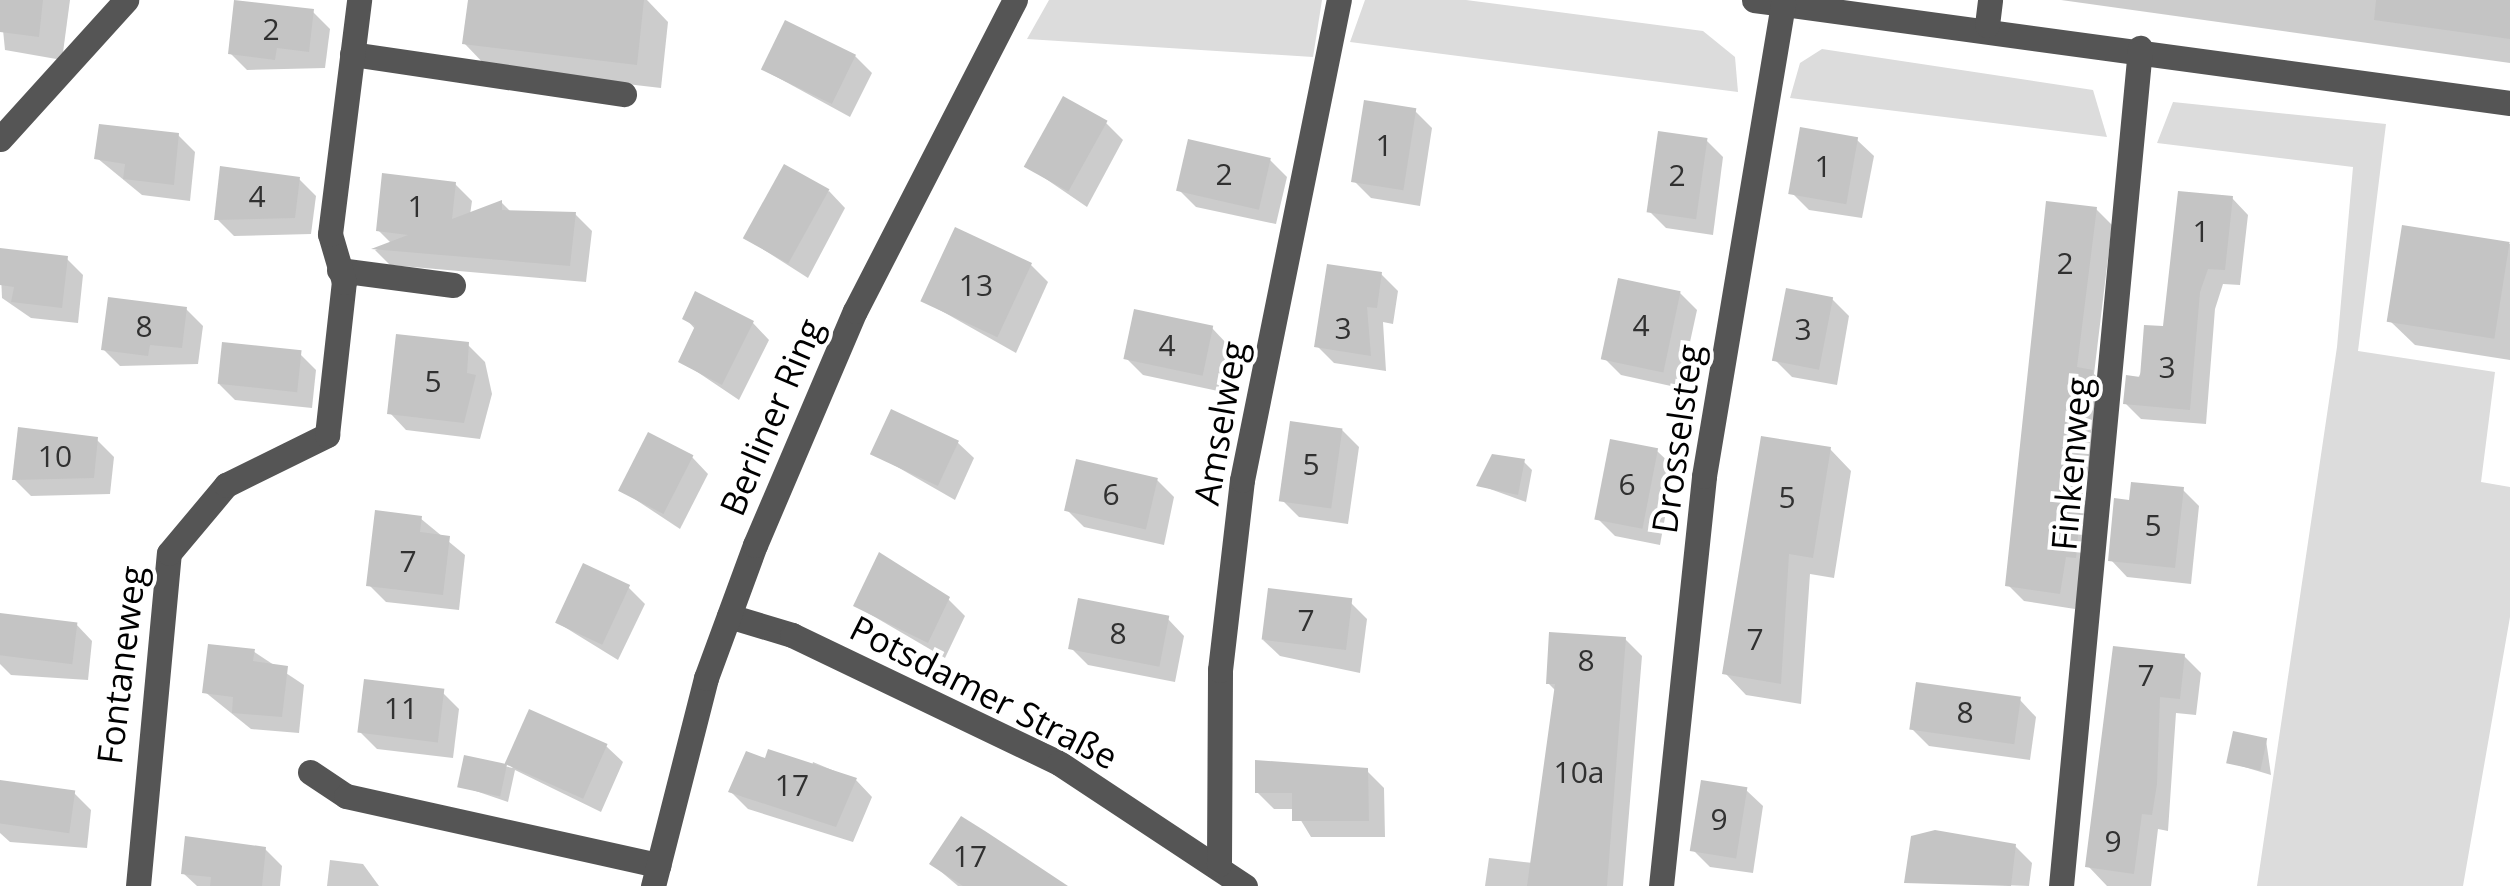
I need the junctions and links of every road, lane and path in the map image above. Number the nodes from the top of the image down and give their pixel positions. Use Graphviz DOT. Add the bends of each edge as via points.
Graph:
graph roads {
  1 [pos="126,0"];
  2 [pos="358,0"];
  3 [pos="1014,0"];
  4 [pos="1338,0"];
  5 [pos="1754,0"];
  6 [pos="1783,4"];
  7 [pos="1989,13"];
  8 [pos="2140,48"];
  9 [pos="352,54"];
  10 [pos="624,94"];
  11 [pos="2510,103"];
  12 [pos="0,139"];
  13 [pos="339,270"];
  14 [pos="453,285"];
  15 [pos="729,616"];
  16 [pos="310,772"];
  17 [pos="1219,864"];
  18 [pos="656,875"];
  19 [pos="138,886"];
  20 [pos="1245,886"];
  21 [pos="1661,886"];
  22 [pos="2061,886"];
  1 -- 12 [label="street"];
  2 -- 9 [label="street, Fontaneweg"];
  3 -- 15 [label="street, Berliner Ring" via="855,312"];
  4 -- 17 [label="street, Amselweg" via="1242,480 1220,670"];
  5 -- 6 [label="street"];
  6 -- 7 [label="street"];
  6 -- 21 [label="street, Drosselsteg" via="1704,476"];
  7 -- 8 [label="street"];
  8 -- 11 [label="street"];
  8 -- 22 [label="street, Finkenweg"];
  9 -- 10 [label="street"];
  9 -- 13 [label="street, Fontaneweg" via="330,234"];
  13 -- 14 [label="street"];
  13 -- 19 [label="street, Fontaneweg" via="327,435 226,484 170,553"];
  15 -- 17 [label="street, Potsdamer Straße" via="792,635 1059,763"];
  15 -- 18 [label="street, Berliner Ring"];
  16 -- 18 [label="street" via="346,796"];
  17 -- 20 [label="street, Potsdamer Straße"];
}
